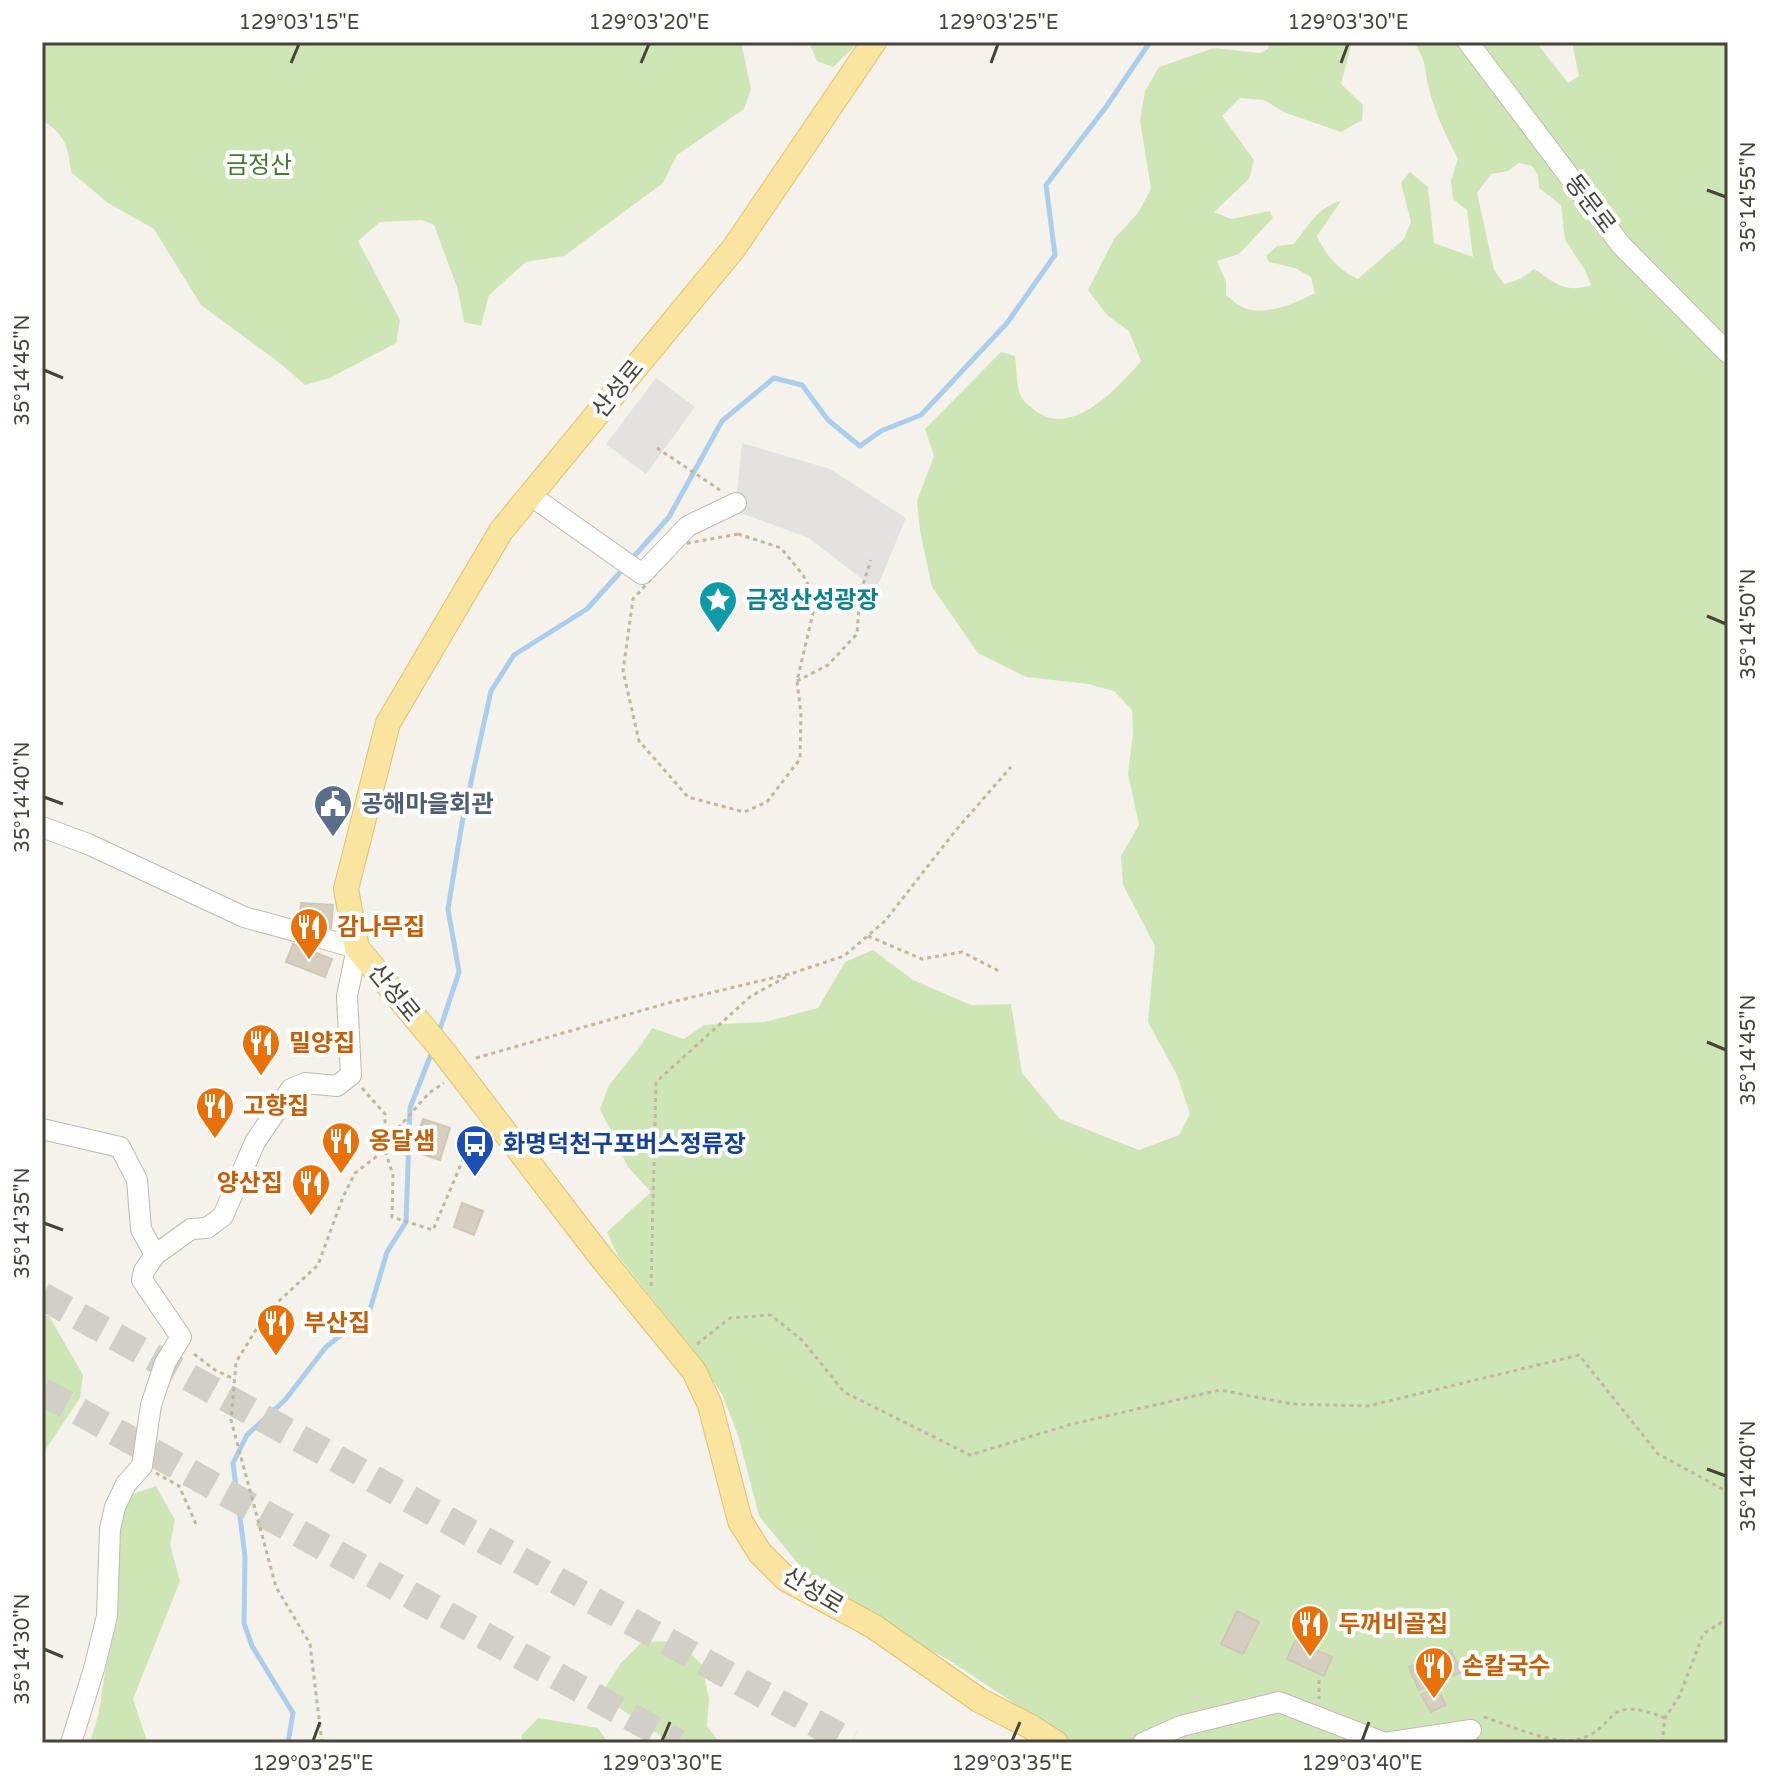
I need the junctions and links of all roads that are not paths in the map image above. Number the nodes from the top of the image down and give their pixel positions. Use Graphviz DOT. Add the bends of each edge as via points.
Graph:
graph roads {
  1 [pos="874,42"];
  2 [pos="1468,42"];
  3 [pos="1728,353"];
  4 [pos="530,495"];
  5 [pos="736,503"];
  6 [pos="42,827"];
  7 [pos="357,948"];
  8 [pos="42,1129"];
  9 [pos="155,1255"];
  10 [pos="1476,1724"];
  11 [pos="71,1743"];
  12 [pos="1056,1743"];
  13 [pos="1143,1743"];
  1 -- 4 [label="main road, 산성로" via="734,248"];
  2 -- 3 [label="street, 동문로" via="1621,245"];
  4 -- 5 [label="street" via="642,574 688,526"];
  4 -- 7 [label="main road, 산성로" via="501,531 388,723 346,889"];
  6 -- 7 [label="street" via="244,917"];
  7 -- 9 [label="street" via="347,996 351,1075 337,1086 305,1083 291,1089 255,1142 223,1216 207,1228 191,1229"];
  7 -- 12 [label="main road, 산성로" via="694,1371 710,1405 740,1521 760,1553 805,1591 897,1640 979,1700"];
  8 -- 9 [label="street" via="120,1147 137,1180 141,1229"];
  9 -- 11 [label="street" via="142,1280 181,1337 165,1363 151,1405 142,1466 115,1507 107,1616"];
  10 -- 13 [label="street" via="1385,1743 1279,1702 1181,1726"];
}
